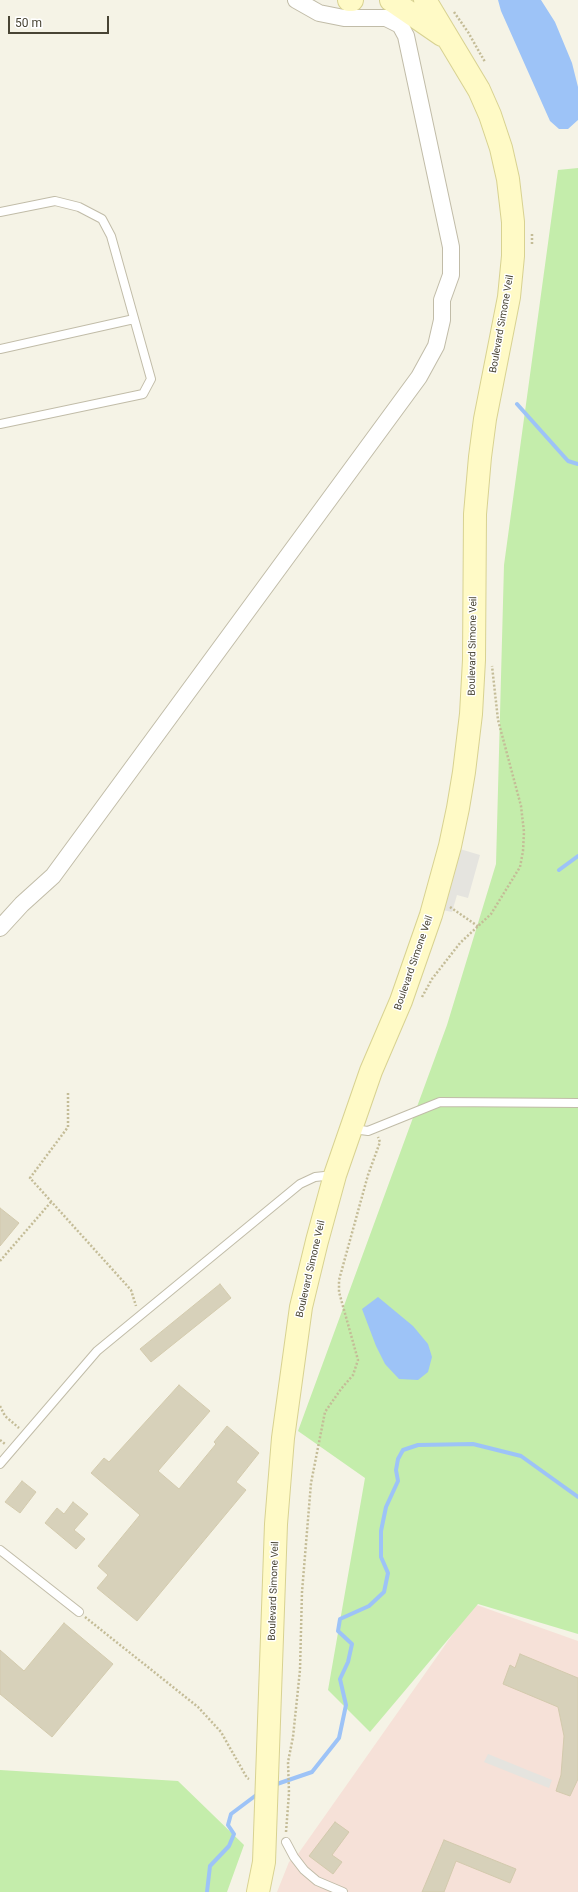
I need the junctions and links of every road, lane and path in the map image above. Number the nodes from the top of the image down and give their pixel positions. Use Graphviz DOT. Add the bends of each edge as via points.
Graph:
graph roads {
  1 [pos="296,0"];
  2 [pos="349,0"];
  3 [pos="352,0"];
  4 [pos="390,0"];
  5 [pos="425,0"];
  6 [pos="446,38"];
  7 [pos="0,212"];
  8 [pos="134,319"];
  9 [pos="0,349"];
  10 [pos="0,424"];
  11 [pos="436,896"];
  12 [pos="479,927"];
  13 [pos="0,928"];
  14 [pos="68,1093"];
  15 [pos="578,1103"];
  16 [pos="359,1130"];
  17 [pos="335,1175"];
  18 [pos="51,1202"];
  19 [pos="0,1261"];
  20 [pos="132,1322"];
  21 [pos="0,1406"];
  22 [pos="26,1434"];
  23 [pos="0,1464"];
  24 [pos="0,1550"];
  25 [pos="79,1612"];
  26 [pos="267,1782"];
  27 [pos="286,1842"];
  28 [pos="258,1892"];
  29 [pos="343,1892"];
  1 -- 13 [label="street" via="319,13 344,18 386,18 400,25 406,36 451,247 451,275 442,300 442,320 436,346 419,377 53,876"];
  2 -- 3 [label="main road"];
  4 -- 6 [label="main road, Boulevard Simone Veil"];
  5 -- 6 [label="main road, Boulevard Simone Veil"];
  6 -- 11 [label="main road, Boulevard Simone Veil" via="479,90 501,148 508,179 513,250 509,297 486,419 474,514 474,660 471,714 464,772 450,846"];
  7 -- 8 [label="lane" via="55,201 79,206 102,220 111,236"];
  8 -- 9 [label="lane"];
  8 -- 10 [label="lane" via="151,379 143,394"];
  11 -- 12 [label="path"];
  11 -- 16 [label="main road, Boulevard Simone Veil" via="402,1001 371,1071"];
  14 -- 18 [label="path" via="68,1127 30,1178"];
  15 -- 16 [label="lane" via="440,1102"];
  16 -- 17 [label="main road, Boulevard Simone Veil"];
  16 -- 27 [label="path" via="376,1133 380,1142 368,1175 339,1280 358,1360 353,1375 325,1412 311,1483 302,1592 300,1670 288,1762"];
  17 -- 20 [label="lane" via="315,1177 300,1184"];
  17 -- 26 [label="main road, Boulevard Simone Veil" via="301,1307 283,1438 276,1524"];
  18 -- 19 [label="path"];
  18 -- 20 [label="path" via="131,1290 136,1305"];
  20 -- 22 [label="lane" via="97,1351"];
  21 -- 22 [label="path" via="6,1416"];
  22 -- 23 [label="lane"];
  24 -- 25 [label="lane"];
  25 -- 26 [label="path" via="198,1708 221,1732 247,1778"];
  26 -- 28 [label="main road, Boulevard Simone Veil" via="264,1862"];
  27 -- 29 [label="lane" via="308,1874 317,1881"];
}
